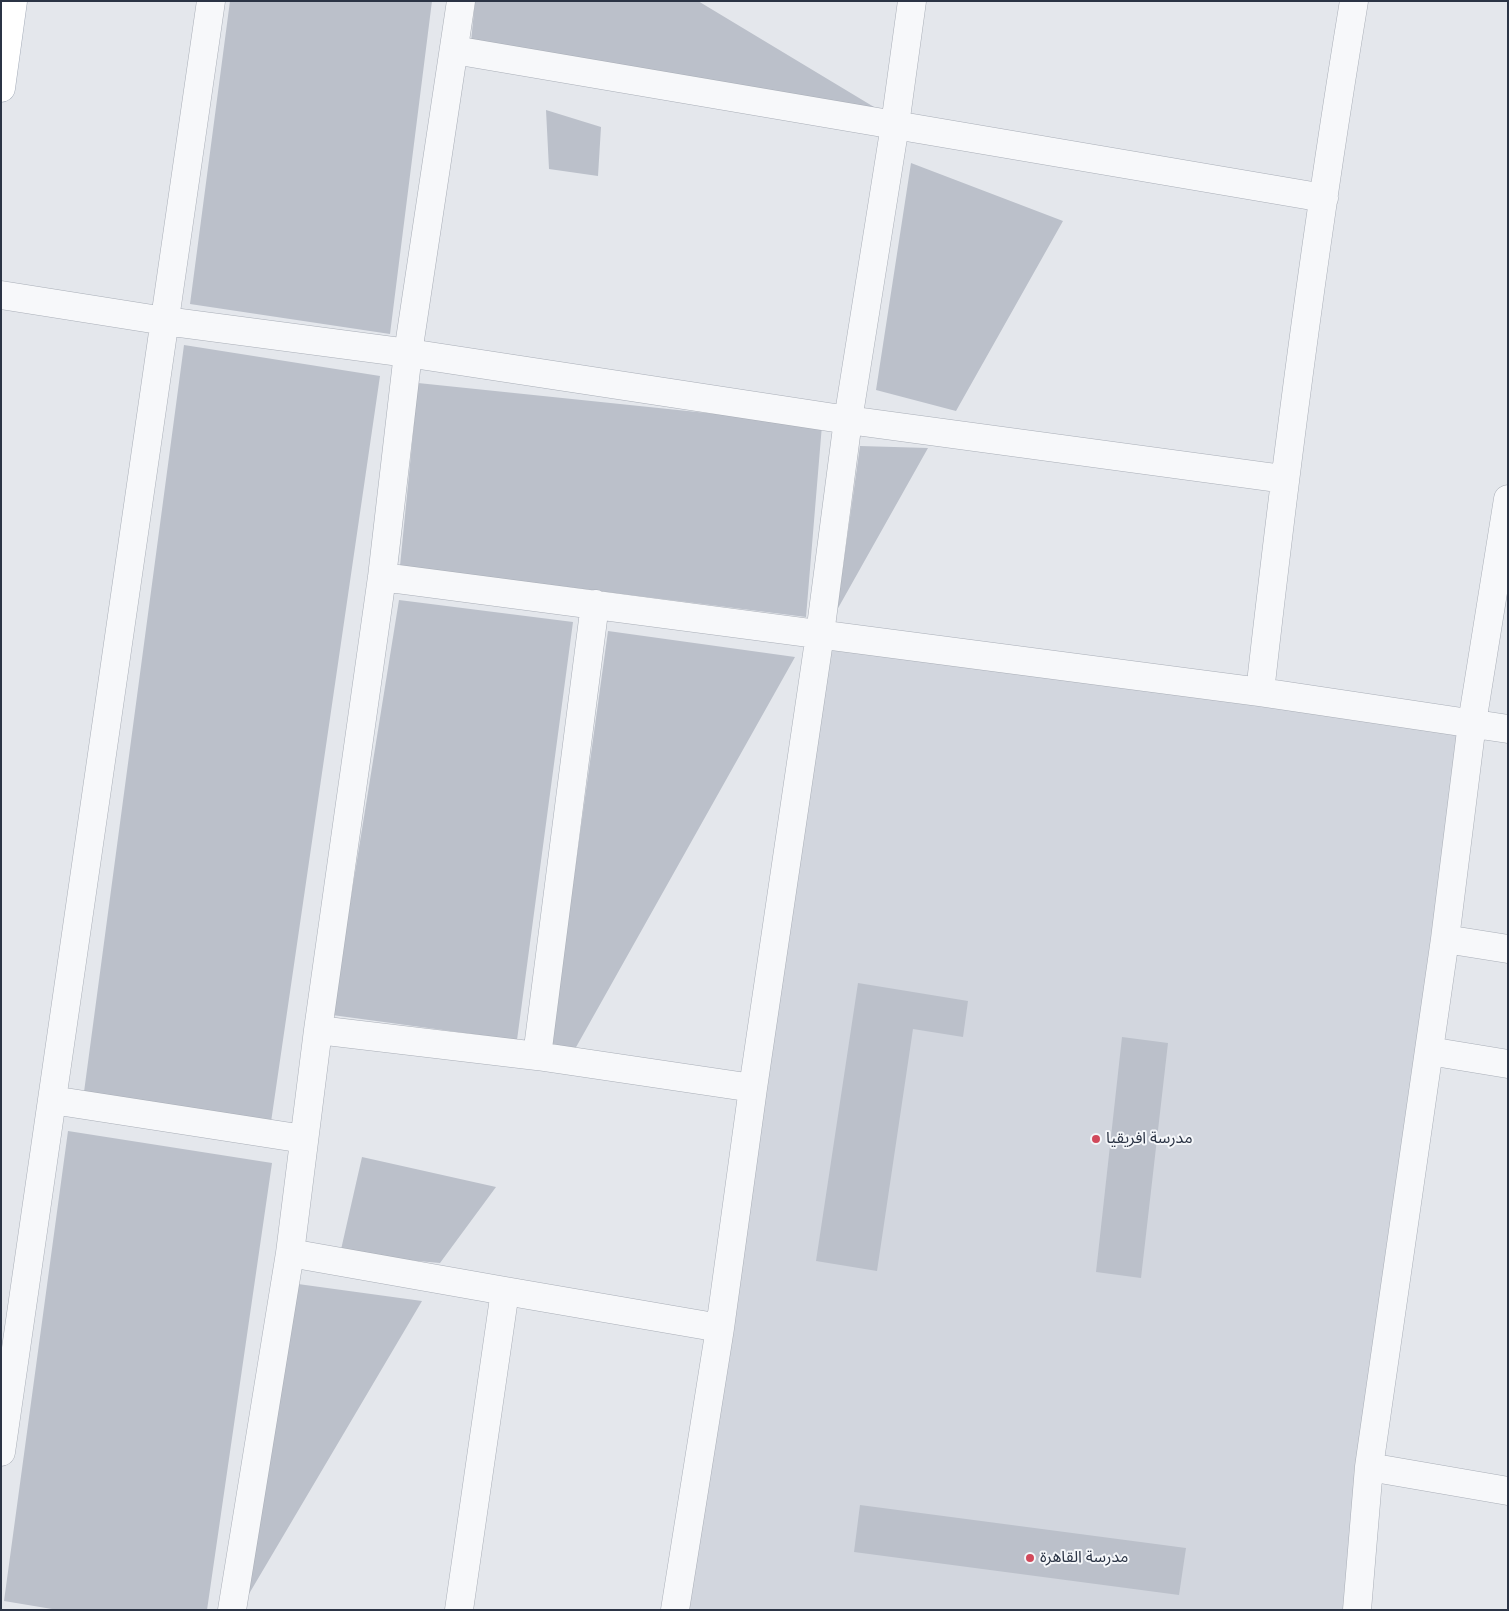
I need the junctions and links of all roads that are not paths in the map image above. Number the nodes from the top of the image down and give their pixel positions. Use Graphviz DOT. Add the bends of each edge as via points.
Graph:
graph roads {
  1 [pos="13,1"];
  2 [pos="211,1"];
  3 [pos="461,1"];
  4 [pos="912,1"];
  5 [pos="1354,1"];
  6 [pos="454,50"];
  7 [pos="1,88"];
  8 [pos="895,126"];
  9 [pos="1324,198"];
  10 [pos="1,295"];
  11 [pos="165,321"];
  12 [pos="408,353"];
  13 [pos="848,420"];
  14 [pos="1284,479"];
  15 [pos="1508,499"];
  16 [pos="382,577"];
  17 [pos="595,604"];
  18 [pos="820,634"];
  19 [pos="1260,692"];
  20 [pos="1472,723"];
  21 [pos="1508,729"];
  22 [pos="1446,939"];
  23 [pos="1508,949"];
  24 [pos="318,1030"];
  25 [pos="1429,1051"];
  26 [pos="537,1056"];
  27 [pos="1508,1064"];
  28 [pos="753,1088"];
  29 [pos="52,1100"];
  30 [pos="304,1139"];
  31 [pos="290,1253"];
  32 [pos="505,1292"];
  33 [pos="720,1328"];
  34 [pos="1,1452"];
  35 [pos="1369,1467"];
  36 [pos="1508,1491"];
  37 [pos="232,1610"];
  38 [pos="459,1610"];
  39 [pos="675,1610"];
  40 [pos="1357,1610"];
  1 -- 7 [label="main road"];
  2 -- 11 [label="street"];
  3 -- 6 [label="street"];
  4 -- 8 [label="street"];
  5 -- 9 [label="street"];
  6 -- 8 [label="street"];
  6 -- 12 [label="street"];
  8 -- 9 [label="street"];
  8 -- 13 [label="street"];
  9 -- 14 [label="street"];
  10 -- 11 [label="street"];
  11 -- 12 [label="street"];
  11 -- 29 [label="street"];
  12 -- 13 [label="street"];
  12 -- 16 [label="street"];
  13 -- 14 [label="street"];
  13 -- 18 [label="street"];
  14 -- 19 [label="street"];
  15 -- 20 [label="street"];
  16 -- 17 [label="street"];
  16 -- 24 [label="street"];
  17 -- 18 [label="street"];
  17 -- 26 [label="street"];
  18 -- 19 [label="street"];
  18 -- 28 [label="street"];
  19 -- 20 [label="street"];
  20 -- 21 [label="street"];
  20 -- 22 [label="street"];
  22 -- 23 [label="street"];
  22 -- 25 [label="street"];
  24 -- 26 [label="street"];
  24 -- 30 [label="street"];
  25 -- 27 [label="street"];
  25 -- 35 [label="street"];
  26 -- 28 [label="street"];
  28 -- 33 [label="street"];
  29 -- 30 [label="street"];
  29 -- 34 [label="street"];
  30 -- 31 [label="street"];
  31 -- 32 [label="street"];
  31 -- 37 [label="street"];
  32 -- 33 [label="street"];
  32 -- 38 [label="street"];
  33 -- 39 [label="street"];
  35 -- 36 [label="street"];
  35 -- 40 [label="street"];
}
